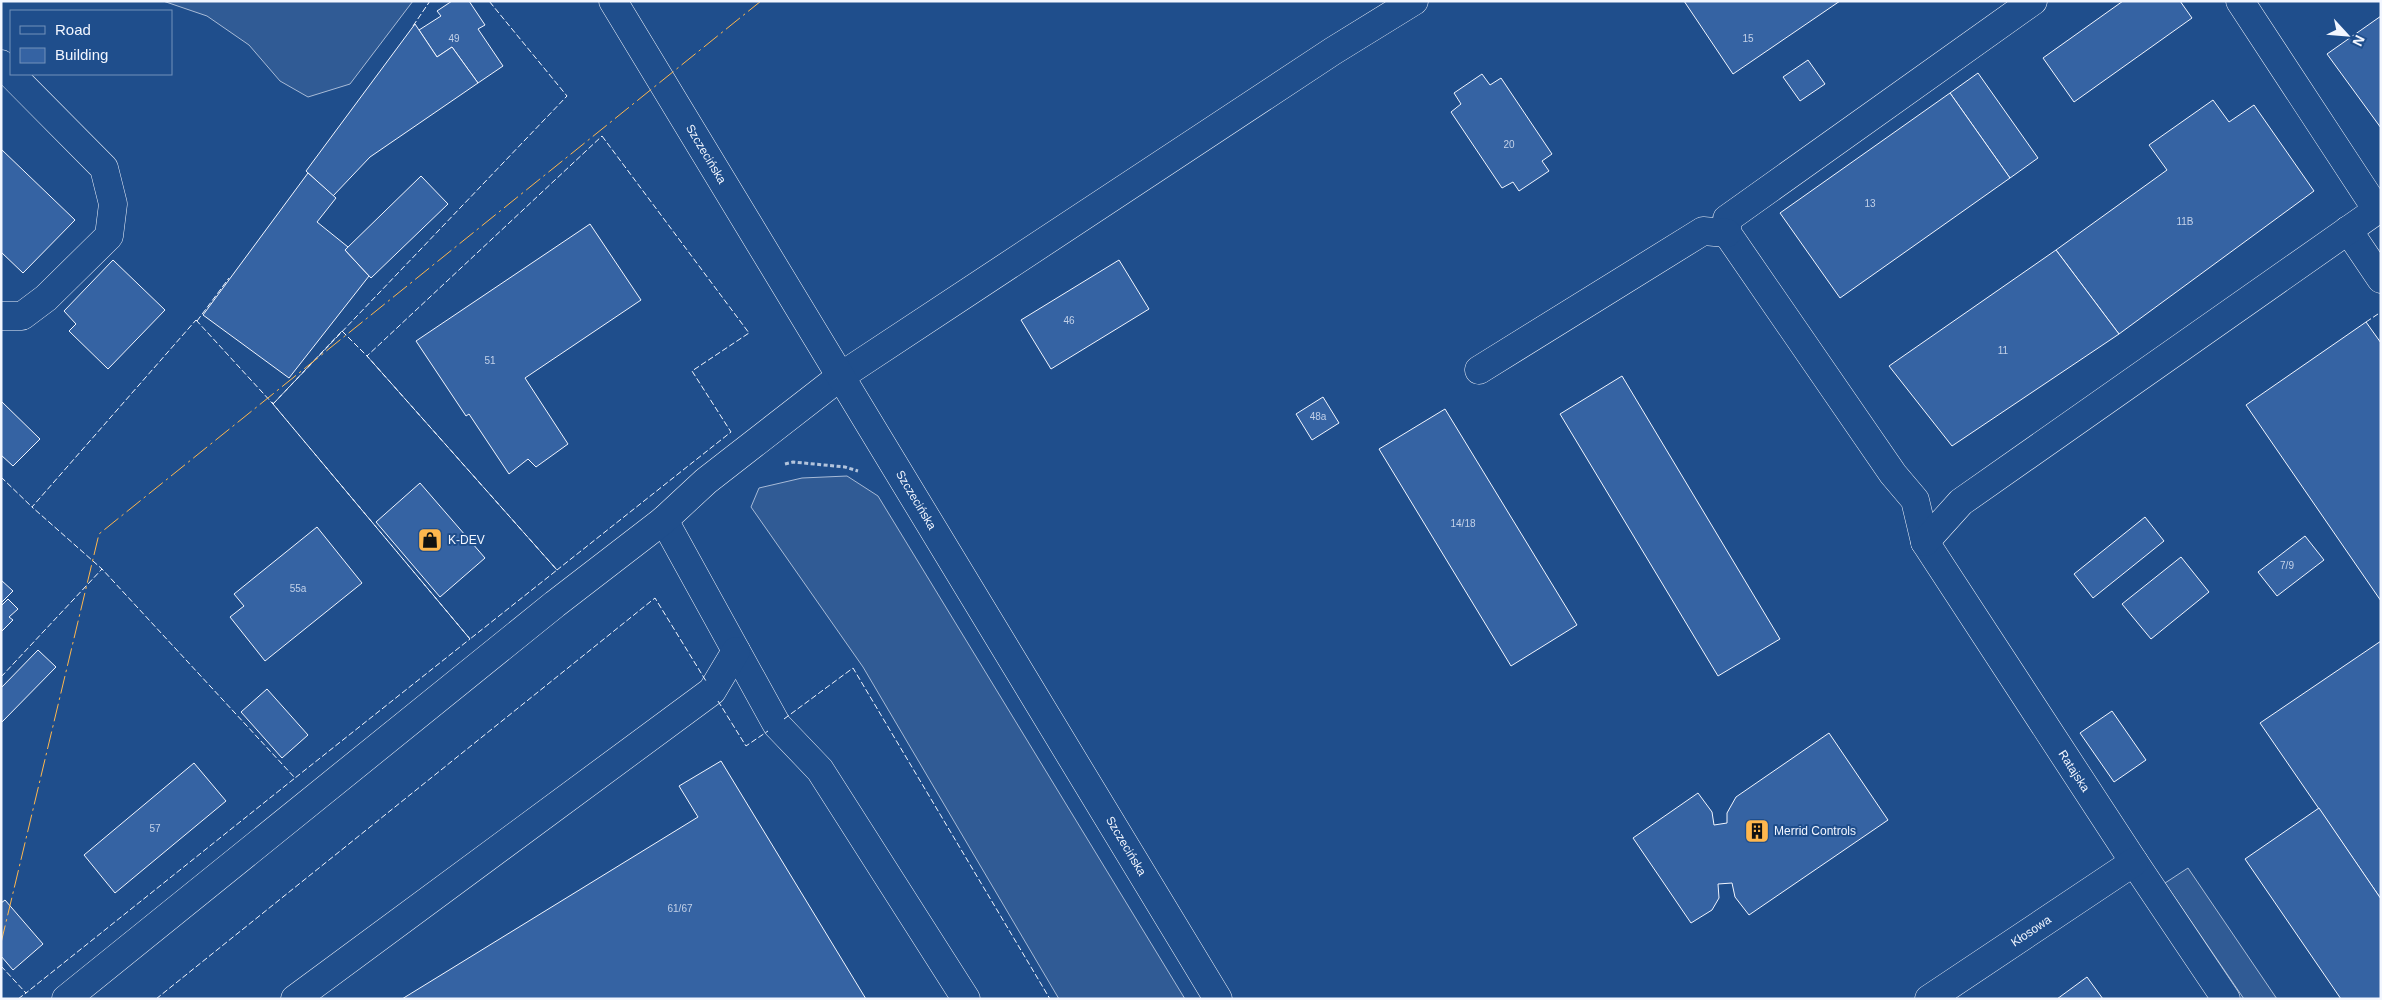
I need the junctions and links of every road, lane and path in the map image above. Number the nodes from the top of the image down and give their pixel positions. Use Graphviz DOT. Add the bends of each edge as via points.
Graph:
graph roads {
  1 [pos="613,1"];
  2 [pos="1414,1"];
  3 [pos="2034,1"];
  4 [pos="2240,1"];
  5 [pos="1,64"];
  6 [pos="10,73"];
  7 [pos="12,75"];
  8 [pos="2379,212"];
  9 [pos="2348,230"];
  10 [pos="1727,232"];
  11 [pos="2381,279"];
  12 [pos="1,316"];
  13 [pos="1479,370"];
  14 [pos="841,376"];
  15 [pos="783,464"];
  16 [pos="863,472"];
  17 [pos="664,520"];
  18 [pos="1925,542"];
  19 [pos="736,651"];
  20 [pos="2134,862"];
  21 [pos="66,999"];
  22 [pos="295,999"];
  23 [pos="966,999"];
  24 [pos="1218,999"];
  25 [pos="1929,999"];
  26 [pos="2226,999"];
  1 -- 14 [label="main road, Szczecińska"];
  2 -- 14 [label="main road" via="1333,51"];
  3 -- 10 [label="main road" via="1728,219"];
  4 -- 8 [label="main road"];
  5 -- 6 [label="main road"];
  7 -- 12 [label="main road" via="104,168 113,204 109,236 46,298 22,316"];
  8 -- 9 [label="main road"];
  9 -- 11 [label="main road"];
  9 -- 18 [label="main road" via="1961,502"];
  10 -- 13 [label="main road" via="1703,231"];
  10 -- 18 [label="main road, Ratajska" via="1893,474 1915,500"];
  14 -- 17 [label="main road" via="706,481"];
  14 -- 24 [label="main road, Szczecińska"];
  15 -- 16 [label="path" via="845,467"];
  17 -- 19 [label="main road"];
  17 -- 21 [label="main road" via="555,604"];
  18 -- 20 [label="main road, Ratajska"];
  19 -- 22 [label="main road" via="712,691"];
  19 -- 23 [label="main road" via="777,725 820,770"];
  20 -- 25 [label="main road, Kłosowa"];
  20 -- 26 [label="main road, Ratajska"];
}
